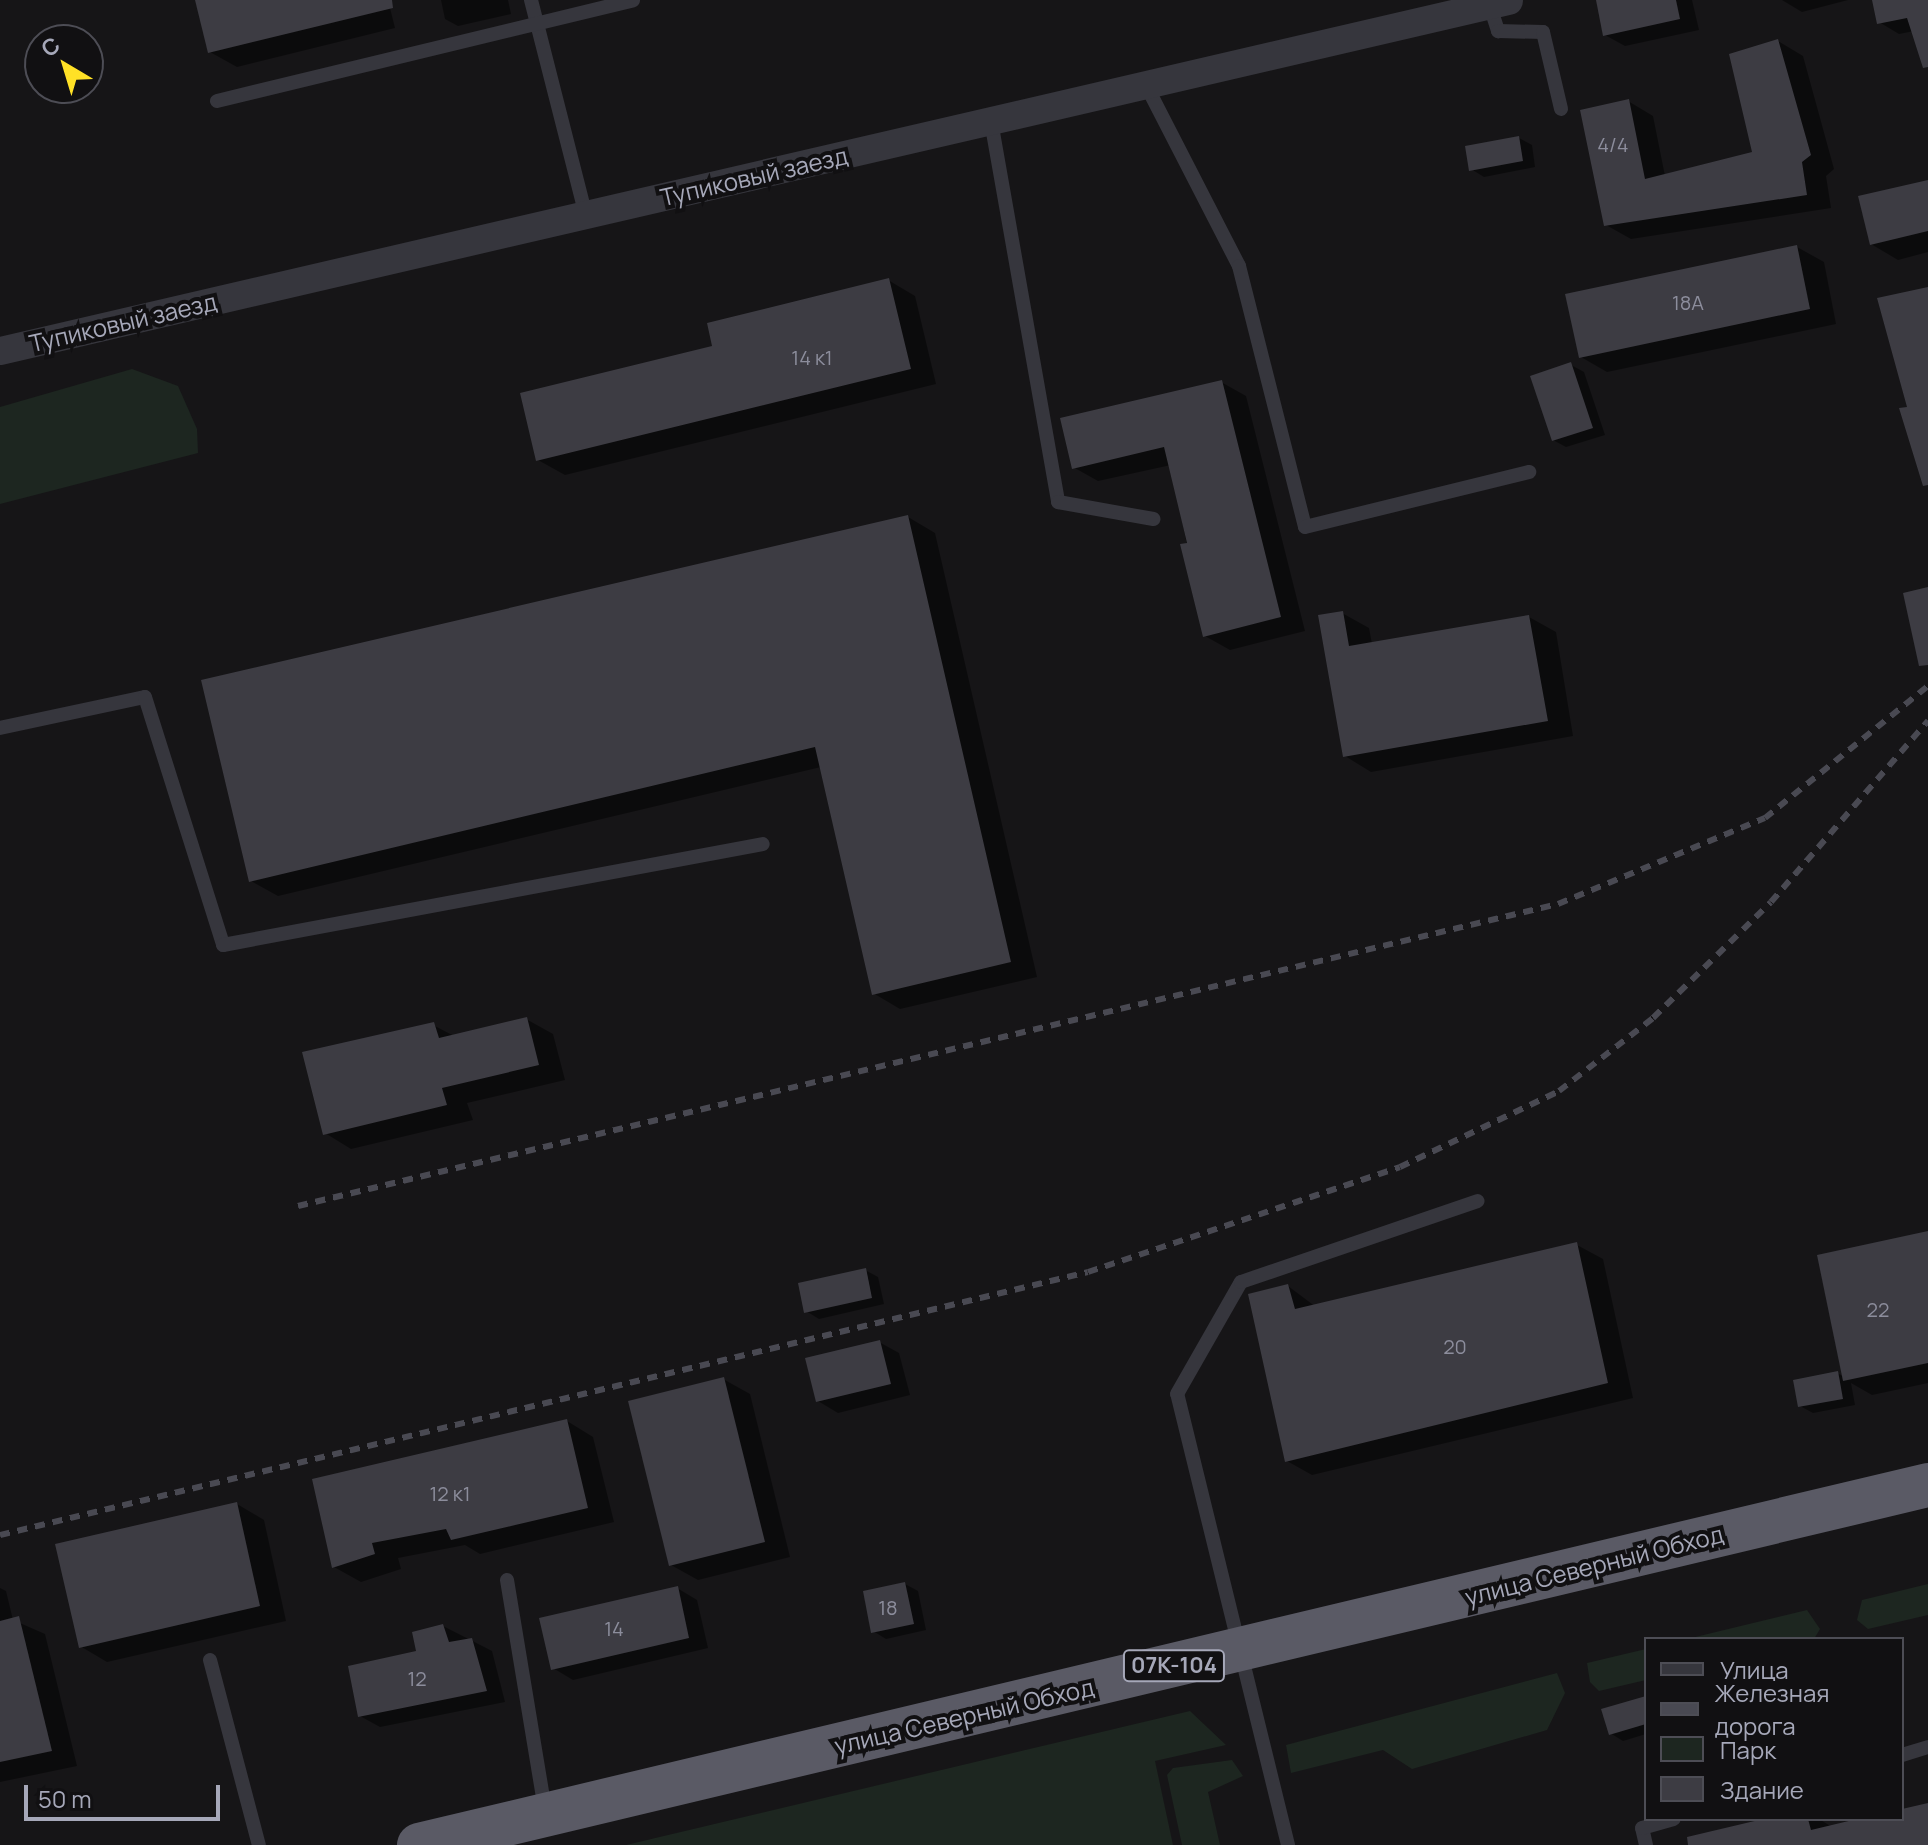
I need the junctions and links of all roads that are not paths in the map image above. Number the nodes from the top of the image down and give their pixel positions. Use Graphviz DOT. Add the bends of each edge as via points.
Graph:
graph roads {
  1 [pos="531,0"];
  2 [pos="633,0"];
  3 [pos="1495,2"];
  4 [pos="537,22"];
  5 [pos="1146,85"];
  6 [pos="217,101"];
  7 [pos="1561,109"];
  8 [pos="991,121"];
  9 [pos="586,215"];
  10 [pos="0,351"];
  11 [pos="1529,472"];
  12 [pos="1153,519"];
  13 [pos="0,728"];
  14 [pos="763,844"];
  15 [pos="1478,1201"];
  16 [pos="1928,1485"];
  17 [pos="507,1580"];
  18 [pos="1240,1650"];
  19 [pos="210,1660"];
  20 [pos="1928,1747"];
  21 [pos="1904,1754"];
  22 [pos="546,1815"];
  23 [pos="1667,1821"];
  24 [pos="259,1845"];
  25 [pos="419,1845"];
  26 [pos="1288,1845"];
  27 [pos="1646,1845"];
  1 -- 4 [label="lane"];
  2 -- 4 [label="lane"];
  3 -- 5 [label="street, Тупиковый заезд"];
  3 -- 7 [label="lane" via="1498,31 1543,32"];
  4 -- 6 [label="lane"];
  4 -- 9 [label="lane"];
  5 -- 8 [label="street, Тупиковый заезд"];
  5 -- 11 [label="lane" via="1239,266 1305,527"];
  8 -- 9 [label="street, Тупиковый заезд"];
  8 -- 12 [label="lane" via="1058,502"];
  9 -- 10 [label="street, Тупиковый заезд"];
  13 -- 14 [label="lane" via="145,697 223,945"];
  15 -- 18 [label="lane" via="1241,1282 1177,1394"];
  16 -- 18 [label="highway, улица Северный Обход / 07К-104"];
  17 -- 22 [label="lane"];
  18 -- 22 [label="highway, улица Северный Обход / 07К-104"];
  18 -- 26 [label="lane"];
  19 -- 24 [label="lane"];
  20 -- 21 [label="lane"];
  22 -- 25 [label="highway, улица Северный Обход / 07К-104"];
  23 -- 27 [label="lane" via="1642,1828"];
}
